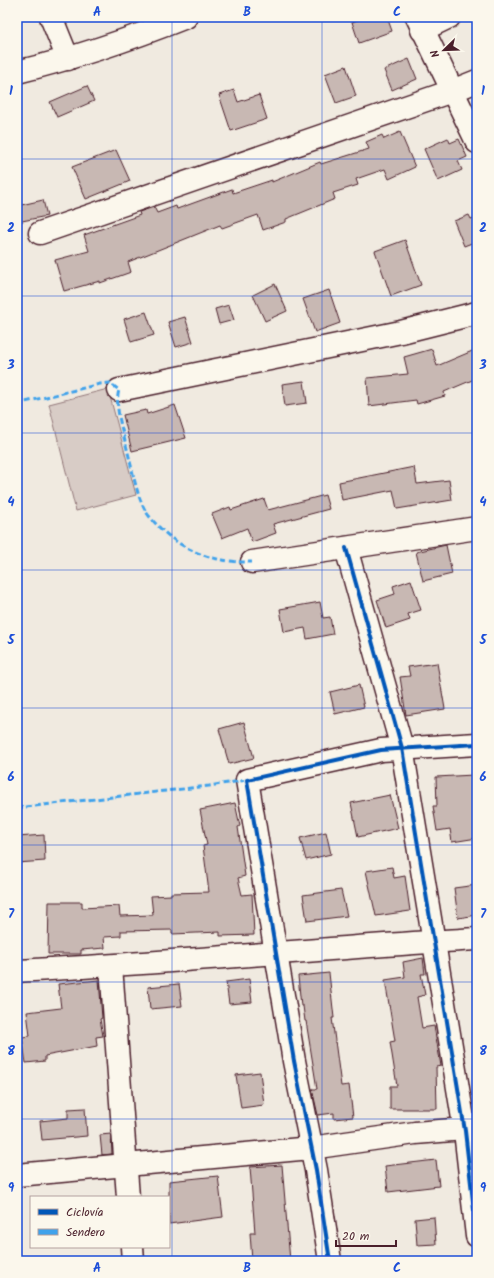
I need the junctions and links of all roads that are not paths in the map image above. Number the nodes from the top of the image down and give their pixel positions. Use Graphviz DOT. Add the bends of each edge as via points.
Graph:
graph roads {
  1 [pos="51,17"];
  2 [pos="186,17"];
  3 [pos="448,17"];
  4 [pos="420,23"];
  5 [pos="68,59"];
  6 [pos="17,72"];
  7 [pos="477,81"];
  8 [pos="452,91"];
  9 [pos="477,142"];
  10 [pos="40,233"];
  11 [pos="477,313"];
  12 [pos="119,390"];
  13 [pos="477,528"];
  14 [pos="346,548"];
  15 [pos="252,562"];
  16 [pos="477,744"];
  17 [pos="402,748"];
  18 [pos="477,939"];
  19 [pos="434,941"];
  20 [pos="276,952"];
  21 [pos="111,966"];
  22 [pos="17,971"];
  23 [pos="471,1129"];
  24 [pos="311,1148"];
  25 [pos="126,1165"];
  26 [pos="17,1175"];
  27 [pos="128,1196"];
  28 [pos="477,1236"];
  29 [pos="132,1248"];
  30 [pos="133,1261"];
  31 [pos="330,1261"];
  1 -- 5 [label="street"];
  2 -- 5 [label="street" via="150,32"];
  3 -- 4 [label="street"];
  4 -- 8 [label="street"];
  5 -- 6 [label="street"];
  7 -- 8 [label="street"];
  8 -- 9 [label="street"];
  8 -- 10 [label="street"];
  11 -- 12 [label="street" via="393,334"];
  13 -- 14 [label="street"];
  14 -- 15 [label="street"];
  14 -- 17 [label="street"];
  16 -- 17 [label="street"];
  17 -- 19 [label="street"];
  17 -- 20 [label="street" via="381,750 247,780"];
  18 -- 19 [label="street"];
  19 -- 20 [label="street"];
  19 -- 23 [label="street"];
  20 -- 21 [label="street"];
  20 -- 24 [label="street"];
  21 -- 22 [label="street"];
  21 -- 25 [label="street"];
  23 -- 24 [label="street" via="415,1133"];
  23 -- 28 [label="street"];
  24 -- 25 [label="street"];
  24 -- 31 [label="street"];
  25 -- 26 [label="street"];
  25 -- 27 [label="street"];
  29 -- 30 [label="street"];
}
